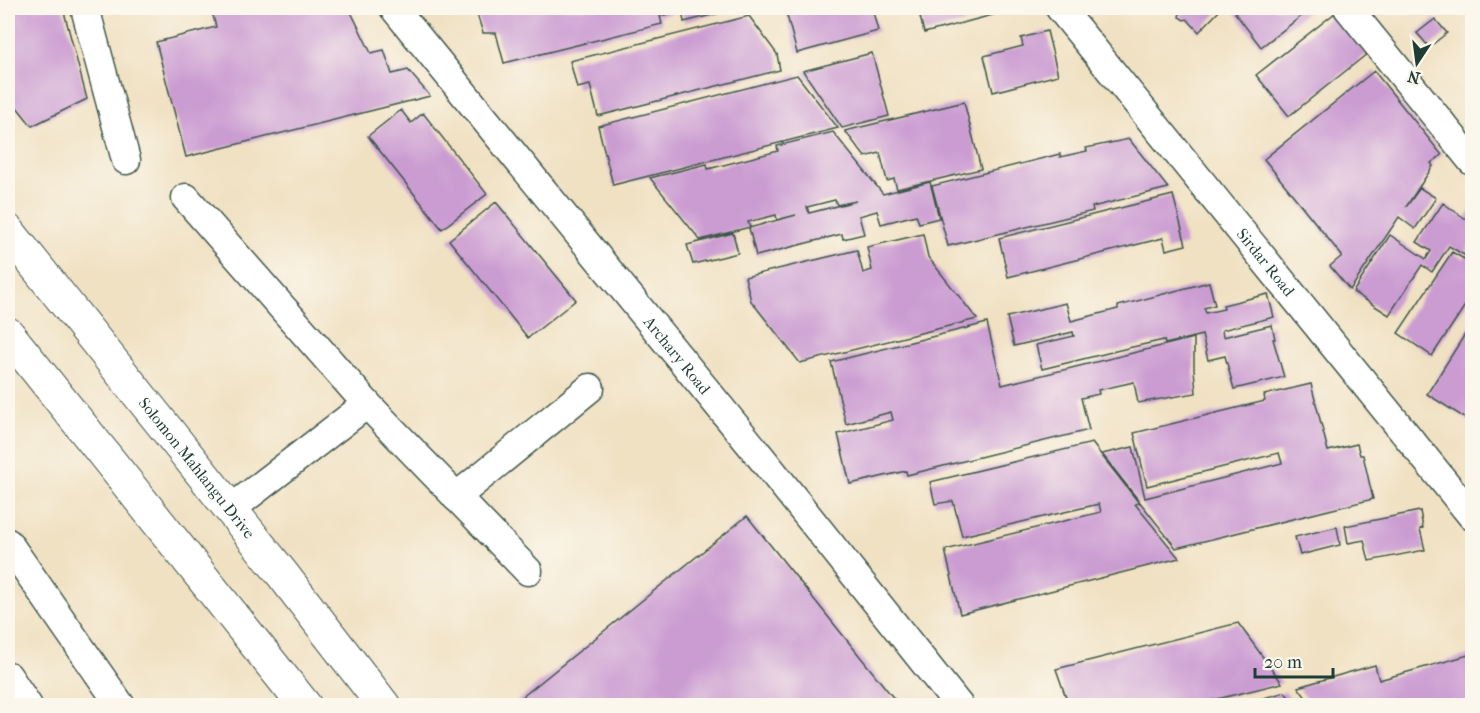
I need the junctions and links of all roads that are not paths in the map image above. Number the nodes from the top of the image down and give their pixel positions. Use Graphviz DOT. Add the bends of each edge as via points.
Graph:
graph roads {
  1 [pos="85,8"];
  2 [pos="394,8"];
  3 [pos="1060,8"];
  4 [pos="1348,8"];
  5 [pos="126,160"];
  6 [pos="1473,161"];
  7 [pos="186,198"];
  8 [pos="8,231"];
  9 [pos="8,334"];
  10 [pos="590,388"];
  11 [pos="367,404"];
  12 [pos="456,496"];
  13 [pos="231,509"];
  14 [pos="1473,516"];
  15 [pos="8,543"];
  16 [pos="528,571"];
  17 [pos="8,676"];
  18 [pos="301,703"];
  19 [pos="28,705"];
  20 [pos="121,705"];
  21 [pos="384,705"];
  22 [pos="959,705"];
  1 -- 5 [label="street"];
  2 -- 22 [label="street, Archary Road"];
  3 -- 14 [label="street, Sirdar Road"];
  4 -- 6 [label="street"];
  7 -- 11 [label="street"];
  8 -- 13 [label="main road, Solomon Mahlangu Drive"];
  9 -- 18 [label="main road"];
  10 -- 12 [label="street"];
  11 -- 12 [label="street"];
  11 -- 13 [label="street"];
  12 -- 16 [label="street"];
  13 -- 21 [label="main road, Solomon Mahlangu Drive"];
  15 -- 20 [label="street"];
  17 -- 19 [label="street"];
}
